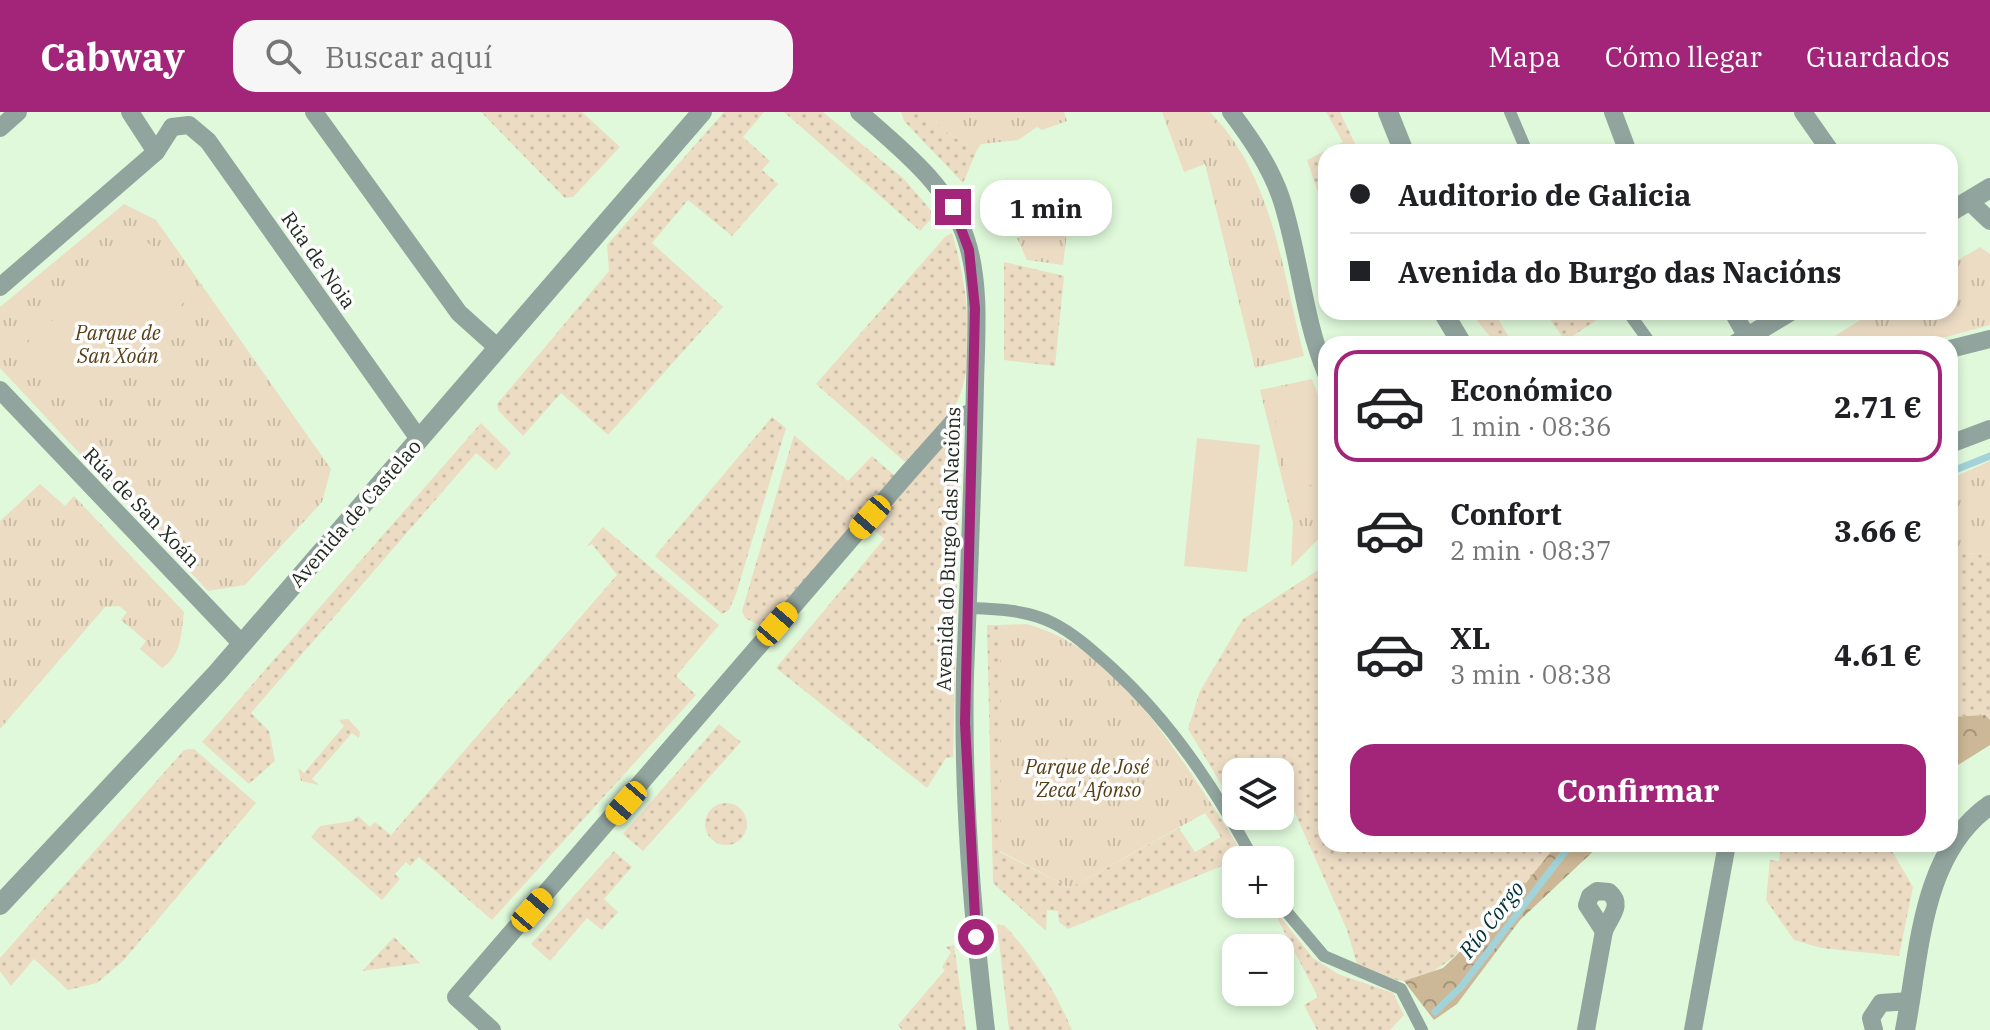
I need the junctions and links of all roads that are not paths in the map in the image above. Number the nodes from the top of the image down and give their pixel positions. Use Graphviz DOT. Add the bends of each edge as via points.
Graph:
graph roads {
  1 [pos="18,112"];
  2 [pos="130,112"];
  3 [pos="314,112"];
  4 [pos="702,112"];
  5 [pos="859,112"];
  6 [pos="1231,112"];
  7 [pos="1388,112"];
  8 [pos="1510,112"];
  9 [pos="1613,112"];
  10 [pos="1803,112"];
  11 [pos="880,119"];
  12 [pos="166,120"];
  13 [pos="0,128"];
  14 [pos="1401,144"];
  15 [pos="1524,144"];
  16 [pos="1625,144"];
  17 [pos="1825,144"];
  18 [pos="156,152"];
  19 [pos="1990,188"];
  20 [pos="1969,201"];
  21 [pos="1958,207"];
  22 [pos="1990,221"];
  23 [pos="0,287"];
  24 [pos="1776,320"];
  25 [pos="1749,336"];
  26 [pos="1990,339"];
  27 [pos="1958,347"];
  28 [pos="498,348"];
  29 [pos="1318,351"];
  30 [pos="3,401"];
  31 [pos="974,411"];
  32 [pos="1990,429"];
  33 [pos="419,439"];
  34 [pos="1958,441"];
  35 [pos="969,608"];
  36 [pos="242,644"];
  37 [pos="1990,805"];
  38 [pos="1958,838"];
  39 [pos="1245,846"];
  40 [pos="1726,852"];
  41 [pos="1951,852"];
  42 [pos="0,905"];
  43 [pos="1292,918"];
  44 [pos="1604,931"];
  45 [pos="1910,1001"];
  46 [pos="1872,1028"];
  47 [pos="492,1030"];
  48 [pos="986,1030"];
  49 [pos="1422,1030"];
  50 [pos="1586,1030"];
  51 [pos="1693,1030"];
  52 [pos="1905,1030"];
  1 -- 13 [label="street"];
  2 -- 18 [label="street"];
  3 -- 28 [label="street" via="459,313"];
  4 -- 28 [label="street, Avenida de Castelao"];
  5 -- 11 [label="street, Avenida do Burgo das Nacións"];
  6 -- 29 [label="street" via="1253,141 1281,201"];
  7 -- 14 [label="street"];
  8 -- 15 [label="street"];
  9 -- 16 [label="street"];
  10 -- 17 [label="street"];
  11 -- 31 [label="street, Avenida do Burgo das Nacións" via="953,207 967,240 975,308"];
  12 -- 18 [label="street, Rúa de Noia"];
  12 -- 33 [label="street, Rúa de Noia" via="189,125 208,141"];
  18 -- 23 [label="street, Rúa de Noia"];
  19 -- 20 [label="street"];
  20 -- 21 [label="street"];
  20 -- 22 [label="street"];
  24 -- 25 [label="street"];
  26 -- 27 [label="street"];
  28 -- 33 [label="street, Avenida de Castelao"];
  30 -- 36 [label="street, Rúa de San Xoán"];
  31 -- 35 [label="street, Avenida do Burgo das Nacións"];
  31 -- 47 [label="street" via="955,420 907,474 456,997"];
  32 -- 34 [label="street"];
  33 -- 36 [label="street, Avenida de Castelao"];
  35 -- 39 [label="street" via="1034,615 1069,633 1100,658 1177,736"];
  35 -- 48 [label="street, Avenida do Burgo das Nacións" via="967,796"];
  36 -- 42 [label="street, Avenida de Castelao"];
  37 -- 38 [label="street"];
  40 -- 51 [label="street"];
  41 -- 45 [label="street" via="1933,887"];
  43 -- 49 [label="street" via="1324,956 1401,989"];
  44 -- 50 [label="street"];
  45 -- 46 [label="street" via="1881,1003"];
  45 -- 52 [label="street"];
}
